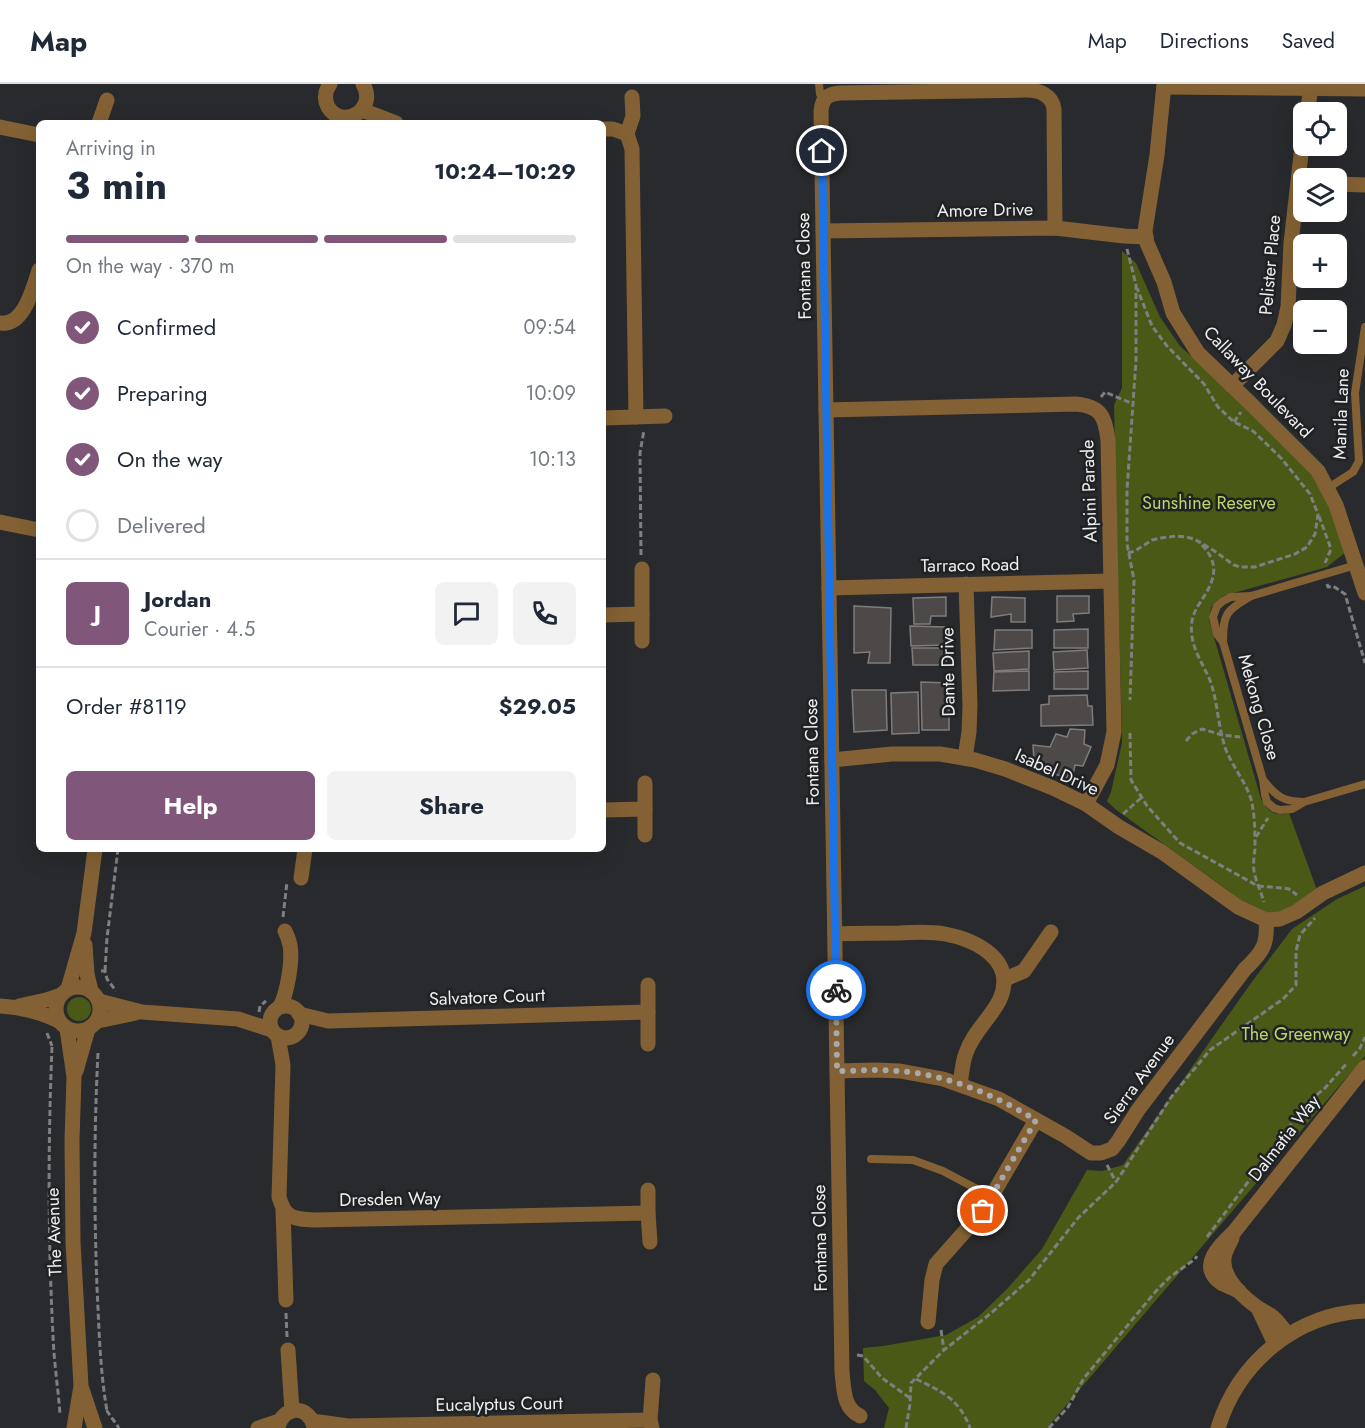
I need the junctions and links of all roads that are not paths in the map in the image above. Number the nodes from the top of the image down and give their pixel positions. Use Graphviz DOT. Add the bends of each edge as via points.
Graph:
graph roads {
  1 [pos="330,84"];
  2 [pos="363,84"];
  3 [pos="1164,85"];
  4 [pos="913,87"];
  5 [pos="1311,89"];
  6 [pos="1365,89"];
  7 [pos="822,91"];
  8 [pos="632,97"];
  9 [pos="107,100"];
  10 [pos="1308,102"];
  11 [pos="362,110"];
  12 [pos="332,118"];
  13 [pos="100,120"];
  14 [pos="388,120"];
  15 [pos="0,128"];
  16 [pos="606,129"];
  17 [pos="36,134"];
  18 [pos="627,134"];
  19 [pos="1347,184"];
  20 [pos="1365,185"];
  21 [pos="1294,222"];
  22 [pos="1055,228"];
  23 [pos="823,231"];
  24 [pos="1146,237"];
  25 [pos="36,278"];
  26 [pos="0,322"];
  27 [pos="1365,327"];
  28 [pos="1232,386"];
  29 [pos="826,410"];
  30 [pos="665,416"];
  31 [pos="640,417"];
  32 [pos="606,418"];
  33 [pos="1328,488"];
  34 [pos="0,522"];
  35 [pos="36,529"];
  36 [pos="1356,565"];
  37 [pos="642,569"];
  38 [pos="1112,581"];
  39 [pos="966,584"];
  40 [pos="829,588"];
  41 [pos="1365,593"];
  42 [pos="642,614"];
  43 [pos="606,615"];
  44 [pos="642,641"];
  45 [pos="965,758"];
  46 [pos="832,760"];
  47 [pos="645,783"];
  48 [pos="1365,784"];
  49 [pos="1086,804"];
  50 [pos="645,809"];
  51 [pos="606,810"];
  52 [pos="645,835"];
  53 [pos="95,852"];
  54 [pos="305,852"];
  55 [pos="1365,873"];
  56 [pos="301,878"];
  57 [pos="1264,927"];
  58 [pos="285,931"];
  59 [pos="1051,932"];
  60 [pos="84,933"];
  61 [pos="835,934"];
  62 [pos="1005,979"];
  63 [pos="648,986"];
  64 [pos="64,992"];
  65 [pos="95,996"];
  66 [pos="0,1006"];
  67 [pos="16,1007"];
  68 [pos="142,1012"];
  69 [pos="648,1012"];
  70 [pos="286,1022"];
  71 [pos="63,1025"];
  72 [pos="93,1025"];
  73 [pos="648,1044"];
  74 [pos="76,1046"];
  75 [pos="1365,1067"];
  76 [pos="837,1071"];
  77 [pos="960,1084"];
  78 [pos="1036,1120"];
  79 [pos="871,1159"];
  80 [pos="648,1190"];
  81 [pos="992,1197"];
  82 [pos="283,1210"];
  83 [pos="648,1213"];
  84 [pos="650,1242"];
  85 [pos="286,1300"];
  86 [pos="1258,1308"];
  87 [pos="1365,1311"];
  88 [pos="928,1322"];
  89 [pos="1288,1335"];
  90 [pos="1275,1344"];
  91 [pos="288,1350"];
  92 [pos="653,1380"];
  93 [pos="81,1386"];
  94 [pos="292,1411"];
  95 [pos="860,1416"];
  96 [pos="313,1424"];
  97 [pos="651,1424"];
  98 [pos="278,1425"];
  99 [pos="344,1427"];
  100 [pos="74,1428"];
  101 [pos="95,1428"];
  102 [pos="258,1428"];
  103 [pos="1218,1428"];
  1 -- 12 [label="street" via="325,96"];
  2 -- 11 [label="street" via="367,99"];
  3 -- 5 [label="street"];
  3 -- 24 [label="street, Callaway Boulevard"];
  4 -- 7 [label="street" via="829,95"];
  4 -- 22 [label="street" via="1034,90 1045,94 1054,109"];
  5 -- 6 [label="street"];
  5 -- 10 [label="street"];
  7 -- 23 [label="street, Fontana Close"];
  8 -- 18 [label="street" via="633,116"];
  9 -- 13 [label="street"];
  11 -- 12 [label="street" via="352,117"];
  11 -- 14 [label="street"];
  15 -- 17 [label="street"];
  16 -- 18 [label="street"];
  18 -- 31 [label="street" via="632,149"];
  19 -- 20 [label="street"];
  21 -- 28 [label="street, Pelister Place" via="1284,325 1276,341"];
  22 -- 23 [label="street, Amore Drive"];
  22 -- 24 [label="street, Amore Drive"];
  23 -- 29 [label="street, Fontana Close"];
  24 -- 28 [label="street, Callaway Boulevard" via="1178,324 1198,352"];
  25 -- 26 [label="street" via="25,308 16,319"];
  27 -- 33 [label="lane, Manila Lane" via="1354,393 1359,461 1353,472"];
  28 -- 33 [label="street, Callaway Boulevard" via="1318,471"];
  29 -- 38 [label="street, Alpini Parade" via="1075,404 1098,410 1104,418 1108,440"];
  29 -- 40 [label="street, Fontana Close"];
  30 -- 31 [label="street"];
  31 -- 32 [label="street"];
  33 -- 36 [label="street, Callaway Boulevard"];
  34 -- 35 [label="street"];
  36 -- 41 [label="street, Callaway Boulevard"];
  36 -- 48 [label="lane, Mekong Close" via="1251,596 1229,611 1223,624 1223,642 1263,780 1273,792 1280,798 1304,802"];
  37 -- 42 [label="street"];
  38 -- 39 [label="street, Tarraco Road"];
  38 -- 49 [label="street, Alpini Parade" via="1114,732 1107,765"];
  39 -- 40 [label="street, Tarraco Road"];
  39 -- 45 [label="street, Dante Drive" via="970,706"];
  40 -- 46 [label="street, Fontana Close"];
  42 -- 43 [label="street"];
  42 -- 44 [label="street"];
  45 -- 46 [label="street, Isabel Drive" via="892,754"];
  45 -- 49 [label="street, Isabel Drive" via="1005,769"];
  46 -- 61 [label="street, Fontana Close"];
  47 -- 50 [label="street"];
  49 -- 57 [label="street, Isabel Drive" via="1162,852"];
  50 -- 51 [label="street"];
  50 -- 52 [label="street"];
  53 -- 60 [label="street"];
  54 -- 56 [label="street"];
  55 -- 57 [label="street" via="1331,889 1307,910"];
  57 -- 78 [label="street, Sierra Avenue" via="1245,969 1112,1149 1091,1153"];
  58 -- 70 [label="street" via="291,946 284,998"];
  59 -- 62 [label="street" via="1024,971"];
  60 -- 64 [label="street"];
  60 -- 65 [label="street" via="87,972"];
  61 -- 62 [label="street" via="944,934 972,942 993,955"];
  61 -- 76 [label="street, Fontana Close"];
  62 -- 77 [label="street" via="1000,999 966,1052"];
  63 -- 69 [label="street"];
  64 -- 65 [label="street" via="80,987"];
  64 -- 67 [label="street"];
  64 -- 71 [label="street" via="56,1008"];
  65 -- 68 [label="street, Salvatore Court"];
  65 -- 72 [label="street" via="100,1014"];
  66 -- 67 [label="street"];
  67 -- 71 [label="street" via="43,1014"];
  68 -- 70 [label="street, Salvatore Court"];
  68 -- 72 [label="street, Salvatore Court"];
  69 -- 70 [label="street, Salvatore Court"];
  69 -- 73 [label="street"];
  70 -- 82 [label="street" via="279,1197"];
  71 -- 72 [label="street" via="81,1032"];
  71 -- 74 [label="street, The Avenue"];
  72 -- 74 [label="street, The Avenue"];
  74 -- 93 [label="street, The Avenue" via="73,1232"];
  75 -- 86 [label="street, Dalmatia Way" via="1234,1232 1225,1253 1224,1268 1239,1291"];
  76 -- 77 [label="street, Sierra Avenue" via="900,1071"];
  76 -- 95 [label="street, Fontana Close" via="842,1372 845,1398 852,1412"];
  77 -- 78 [label="street, Sierra Avenue" via="999,1099"];
  78 -- 81 [label="street"];
  79 -- 81 [label="lane" via="913,1160"];
  80 -- 83 [label="street"];
  81 -- 88 [label="street" via="936,1264"];
  82 -- 83 [label="street, Dresden Way" via="296,1220"];
  82 -- 85 [label="street"];
  83 -- 84 [label="street"];
  86 -- 89 [label="street, Dalmatia Way" via="1277,1320"];
  86 -- 90 [label="street, Dalmatia Way"];
  87 -- 89 [label="street" via="1326,1317"];
  89 -- 90 [label="street"];
  90 -- 103 [label="street" via="1257,1359 1237,1385"];
  91 -- 94 [label="street"];
  92 -- 97 [label="street, Eucalyptus Court"];
  93 -- 100 [label="street, The Avenue"];
  93 -- 101 [label="street, The Avenue"];
  94 -- 96 [label="street, Eucalyptus Court" via="304,1412"];
  94 -- 98 [label="street" via="282,1416"];
  96 -- 99 [label="street, Eucalyptus Court"];
  97 -- 99 [label="street, Eucalyptus Court"];
  98 -- 102 [label="street"];
}
